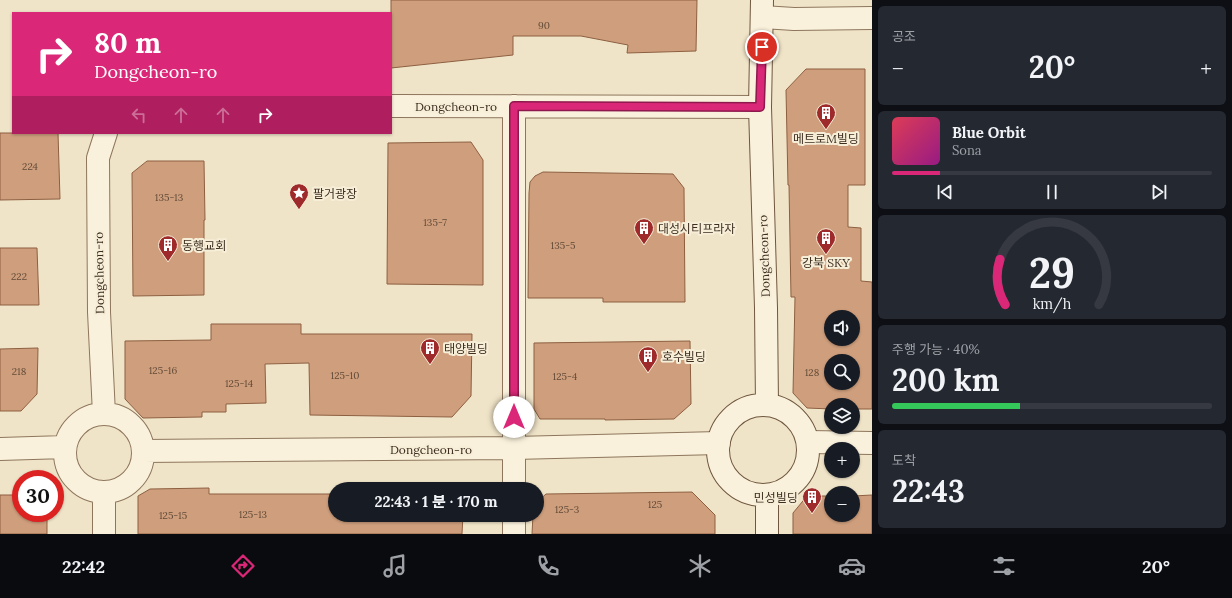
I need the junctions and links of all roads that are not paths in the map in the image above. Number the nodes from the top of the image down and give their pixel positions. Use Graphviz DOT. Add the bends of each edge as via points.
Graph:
graph roads {
  1 [pos="762,8"];
  2 [pos="872,18"];
  3 [pos="392,106"];
  4 [pos="514,106"];
  5 [pos="760,107"];
  6 [pos="106,134"];
  7 [pos="767,405"];
  8 [pos="104,414"];
  9 [pos="808,442"];
  10 [pos="719,443"];
  11 [pos="872,443"];
  12 [pos="65,447"];
  13 [pos="514,448"];
  14 [pos="0,449"];
  15 [pos="143,451"];
  16 [pos="514,482"];
  17 [pos="104,493"];
  18 [pos="767,495"];
  19 [pos="514,522"];
  20 [pos="104,534"];
  21 [pos="514,534"];
  22 [pos="767,534"];
  1 -- 2 [label="street, Dongcheon-ro" via="794,19"];
  1 -- 5 [label="street, Dongcheon-ro"];
  3 -- 4 [label="street, Dongcheon-ro"];
  4 -- 5 [label="street, Dongcheon-ro"];
  4 -- 13 [label="street"];
  5 -- 7 [label="street, Dongcheon-ro"];
  6 -- 8 [label="street, Dongcheon-ro" via="98,158 99,312"];
  7 -- 9 [label="street" via="782,409 794,417 803,428"];
  7 -- 10 [label="street" via="752,406 738,412 720,435"];
  8 -- 12 [label="street" via="82,420 68,436"];
  8 -- 15 [label="street" via="123,419 131,425 137,432"];
  9 -- 11 [label="street"];
  9 -- 18 [label="street" via="808,458 794,483 781,491"];
  10 -- 13 [label="street, Dongcheon-ro"];
  10 -- 18 [label="street" via="720,464 727,477 738,487 752,494"];
  12 -- 14 [label="street"];
  12 -- 17 [label="street" via="64,458 74,479 92,491"];
  13 -- 15 [label="street, Dongcheon-ro"];
  13 -- 16 [label="street"];
  15 -- 17 [label="street" via="142,464 128,484 116,491"];
  17 -- 20 [label="street"];
  18 -- 22 [label="street"];
  19 -- 21 [label="street"];
}
